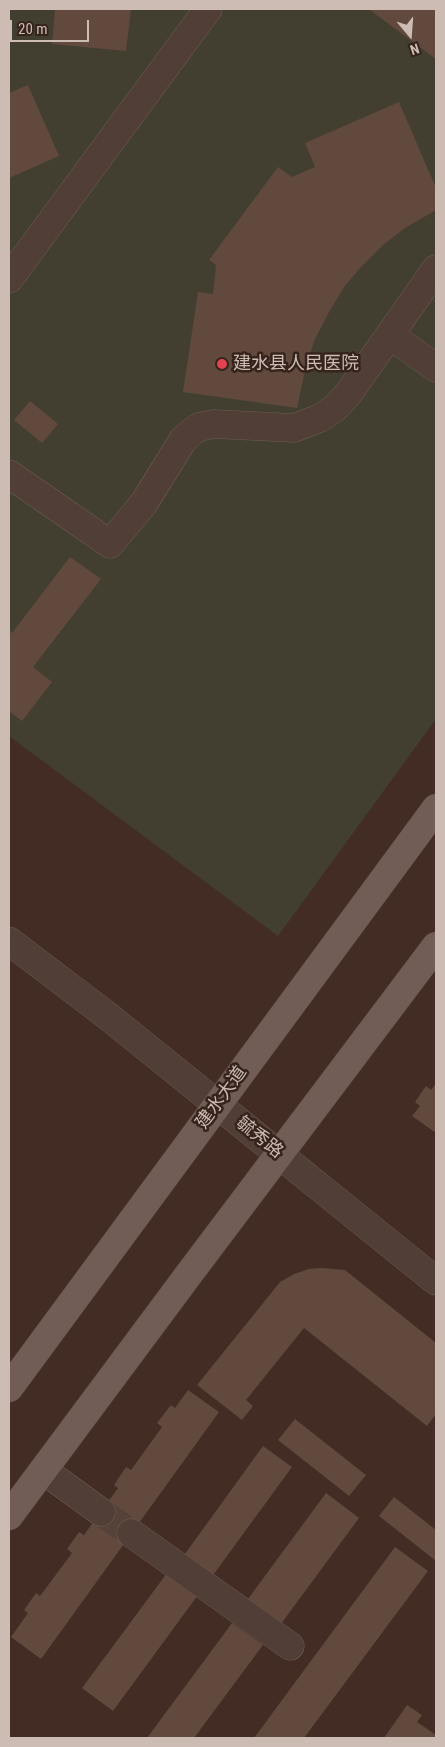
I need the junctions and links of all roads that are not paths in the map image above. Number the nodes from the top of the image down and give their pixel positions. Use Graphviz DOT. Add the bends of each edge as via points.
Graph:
graph roads {
  1 [pos="208,9"];
  2 [pos="436,269"];
  3 [pos="9,279"];
  4 [pos="390,335"];
  5 [pos="436,368"];
  6 [pos="9,474"];
  7 [pos="436,808"];
  8 [pos="9,941"];
  9 [pos="436,946"];
  10 [pos="218,1104"];
  11 [pos="279,1154"];
  12 [pos="436,1281"];
  13 [pos="9,1388"];
  14 [pos="43,1470"];
  15 [pos="101,1512"];
  16 [pos="9,1516"];
  17 [pos="131,1533"];
  18 [pos="290,1646"];
  1 -- 3 [label="street"];
  2 -- 4 [label="street"];
  4 -- 5 [label="street"];
  4 -- 6 [label="street" via="348,394 320,418 294,428 214,424 192,430 144,503 110,544"];
  7 -- 10 [label="main road, 建水大道"];
  8 -- 10 [label="street, 毓秀路"];
  9 -- 11 [label="main road"];
  10 -- 11 [label="street, 毓秀路"];
  10 -- 13 [label="main road, 建水大道"];
  11 -- 12 [label="street, 毓秀路"];
  11 -- 14 [label="main road"];
  14 -- 15 [label="street"];
  14 -- 16 [label="main road"];
  17 -- 18 [label="street"];
}
